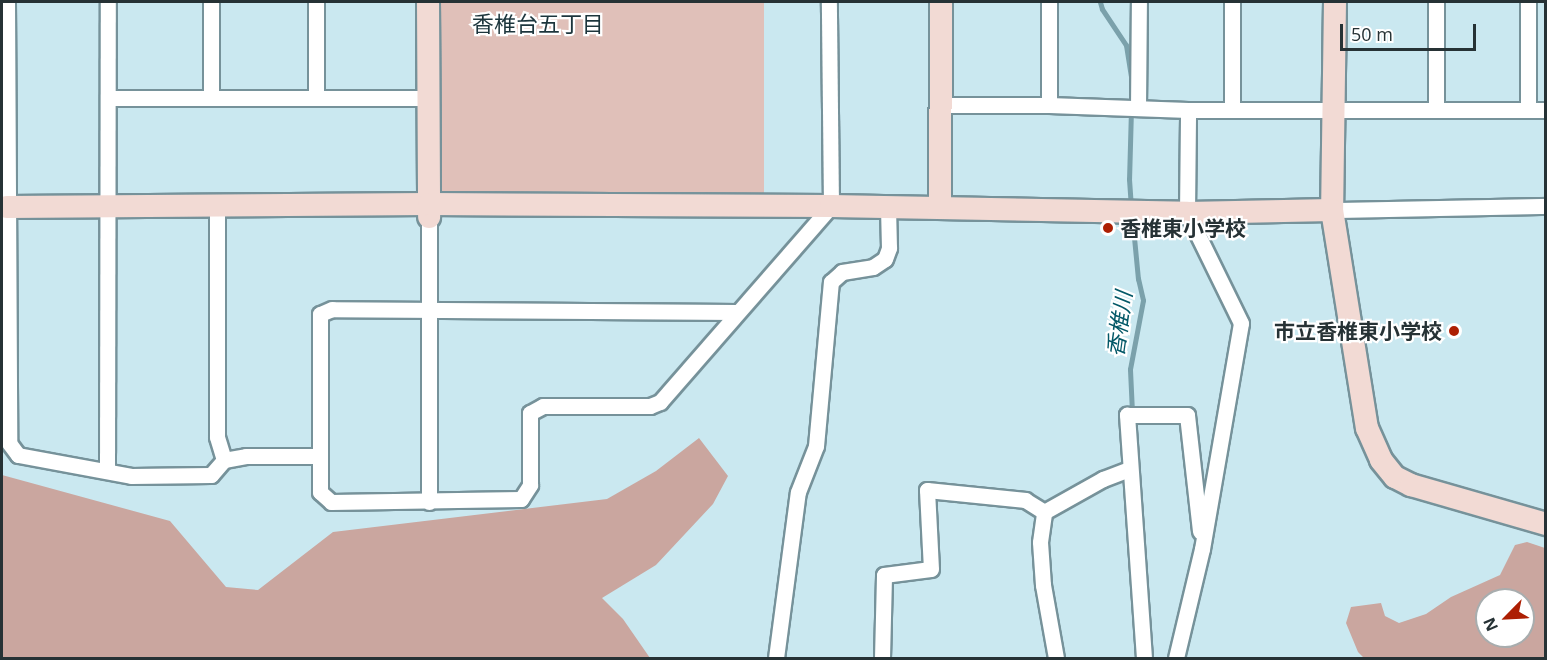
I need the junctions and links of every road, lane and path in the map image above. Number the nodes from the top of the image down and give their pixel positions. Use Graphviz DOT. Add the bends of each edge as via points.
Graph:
graph roads {
  1 [pos="8,2"];
  2 [pos="108,2"];
  3 [pos="211,2"];
  4 [pos="316,2"];
  5 [pos="428,2"];
  6 [pos="829,2"];
  7 [pos="941,2"];
  8 [pos="1049,2"];
  9 [pos="1139,2"];
  10 [pos="1232,2"];
  11 [pos="1335,2"];
  12 [pos="1436,2"];
  13 [pos="1528,2"];
  14 [pos="211,97"];
  15 [pos="316,97"];
  16 [pos="109,98"];
  17 [pos="428,98"];
  18 [pos="940,105"];
  19 [pos="1049,105"];
  20 [pos="1138,108"];
  21 [pos="1232,108"];
  22 [pos="1188,110"];
  23 [pos="1334,110"];
  24 [pos="1436,110"];
  25 [pos="1528,110"];
  26 [pos="1545,110"];
  27 [pos="217,205"];
  28 [pos="108,206"];
  29 [pos="831,206"];
  30 [pos="1545,206"];
  31 [pos="7,207"];
  32 [pos="888,208"];
  33 [pos="940,208"];
  34 [pos="1332,210"];
  35 [pos="429,211"];
  36 [pos="1187,213"];
  37 [pos="429,309"];
  38 [pos="737,312"];
  39 [pos="319,456"];
  40 [pos="224,460"];
  41 [pos="1129,469"];
  42 [pos="106,471"];
  43 [pos="429,502"];
  44 [pos="1044,512"];
  45 [pos="1545,524"];
  46 [pos="1202,549"];
  47 [pos="776,658"];
  48 [pos="882,658"];
  49 [pos="1056,658"];
  50 [pos="1144,658"];
  51 [pos="1176,658"];
  1 -- 31 [label="street"];
  2 -- 16 [label="street"];
  3 -- 14 [label="street"];
  4 -- 15 [label="street"];
  5 -- 17 [label="street"];
  6 -- 29 [label="street"];
  7 -- 18 [label="street"];
  8 -- 19 [label="street"];
  9 -- 20 [label="street"];
  10 -- 21 [label="street"];
  11 -- 23 [label="street"];
  12 -- 24 [label="street"];
  13 -- 25 [label="street"];
  14 -- 15 [label="street"];
  14 -- 16 [label="street"];
  15 -- 17 [label="street"];
  16 -- 28 [label="street"];
  17 -- 35 [label="street"];
  18 -- 19 [label="street"];
  18 -- 33 [label="street"];
  19 -- 20 [label="street"];
  20 -- 22 [label="street"];
  21 -- 22 [label="street"];
  21 -- 23 [label="street"];
  22 -- 36 [label="street"];
  23 -- 24 [label="street"];
  23 -- 34 [label="street"];
  24 -- 25 [label="street"];
  25 -- 26 [label="street"];
  27 -- 28 [label="street"];
  27 -- 35 [label="street"];
  27 -- 40 [label="street" via="217,437"];
  28 -- 31 [label="street"];
  28 -- 42 [label="street"];
  29 -- 32 [label="street"];
  29 -- 35 [label="street"];
  29 -- 38 [label="street"];
  30 -- 34 [label="street"];
  31 -- 42 [label="street" via="9,442 18,455"];
  32 -- 33 [label="street"];
  32 -- 47 [label="street" via="889,248 885,259 873,267 842,272 831,282 816,446 798,492"];
  33 -- 36 [label="street"];
  34 -- 36 [label="street"];
  34 -- 45 [label="street" via="1366,428 1381,460 1395,477 1411,485"];
  35 -- 37 [label="street"];
  36 -- 46 [label="street" via="1241,323"];
  37 -- 38 [label="street"];
  37 -- 39 [label="street" via="332,309 320,314"];
  37 -- 43 [label="street"];
  38 -- 43 [label="street" via="660,402 650,406 543,406 530,413 530,485 521,499"];
  39 -- 40 [label="street" via="246,456"];
  39 -- 43 [label="street" via="320,492 331,502"];
  40 -- 42 [label="street" via="211,475 131,476"];
  41 -- 44 [label="street"];
  41 -- 46 [label="street" via="1127,415 1187,415"];
  41 -- 50 [label="street"];
  44 -- 48 [label="street" via="1025,500 927,490 931,569 884,575"];
  44 -- 49 [label="street" via="1040,542 1043,585"];
  46 -- 51 [label="street"];
}
